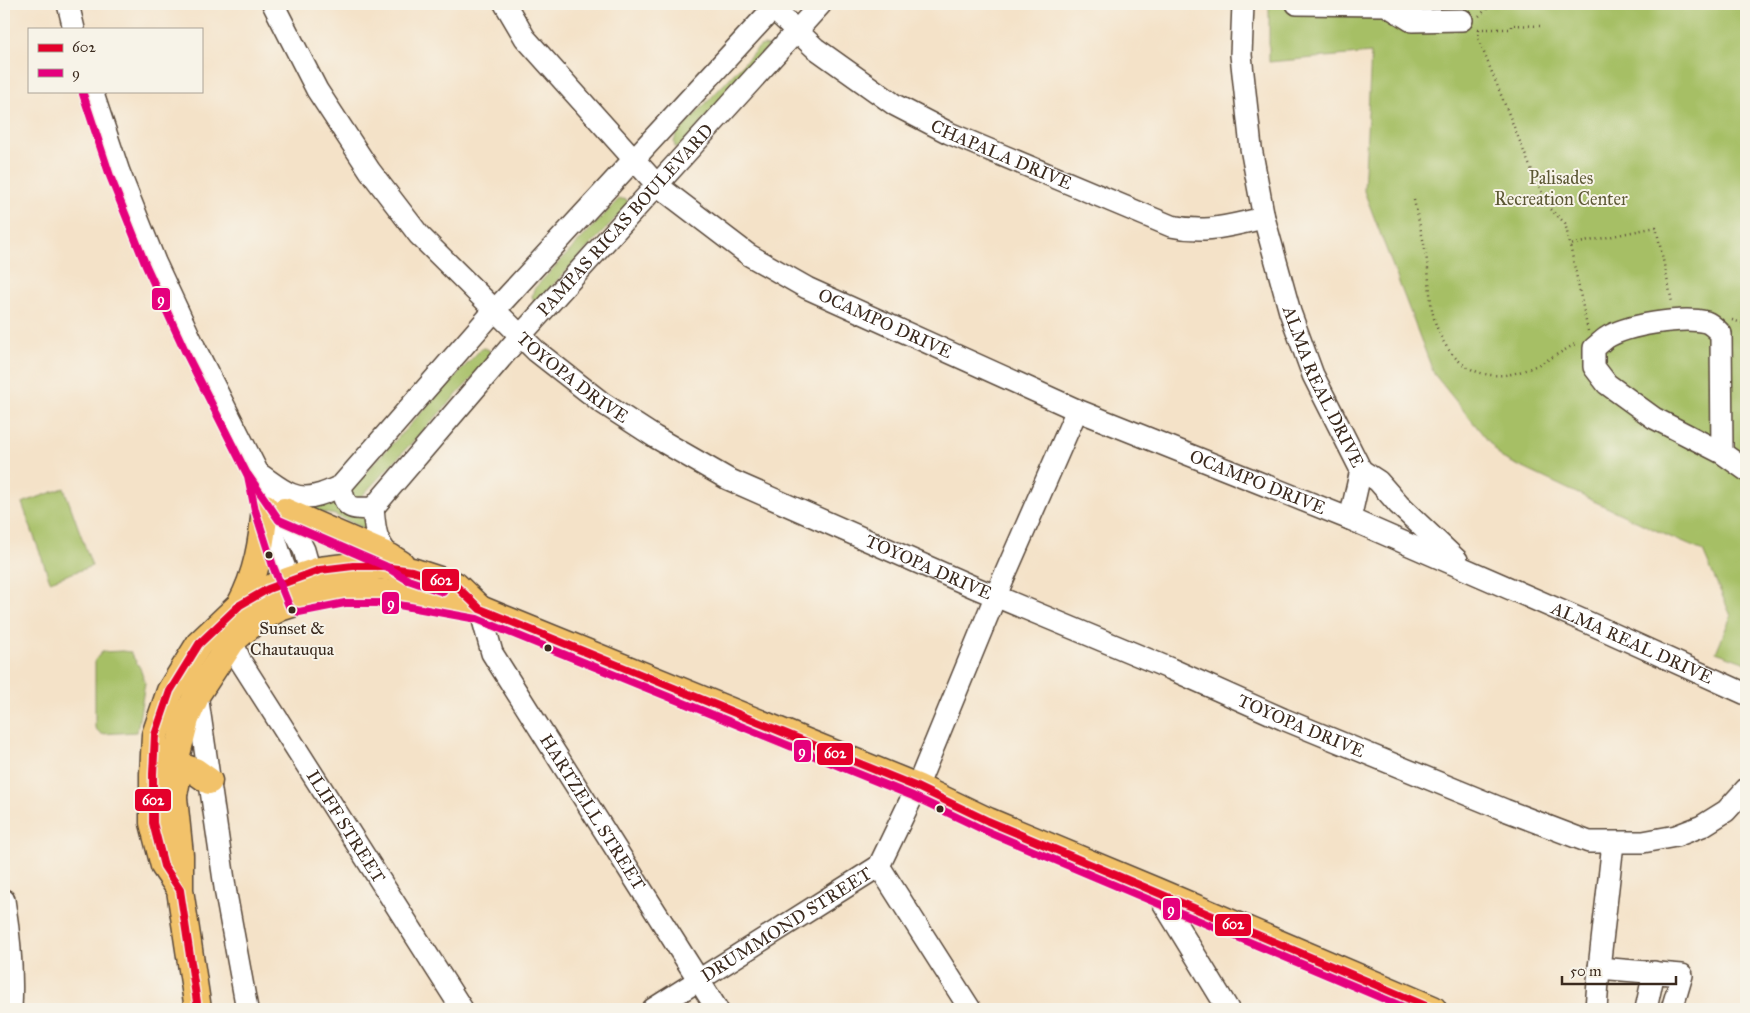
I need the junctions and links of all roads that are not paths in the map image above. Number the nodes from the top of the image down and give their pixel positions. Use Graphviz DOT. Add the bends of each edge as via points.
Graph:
graph roads {
  1 [pos="68,4"];
  2 [pos="273,4"];
  3 [pos="505,4"];
  4 [pos="821,4"];
  5 [pos="1243,4"];
  6 [pos="1296,4"];
  7 [pos="773,5"];
  8 [pos="1470,24"];
  9 [pos="74,28"];
  10 [pos="796,30"];
  11 [pos="92,92"];
  12 [pos="634,160"];
  13 [pos="657,185"];
  14 [pos="1264,218"];
  15 [pos="494,311"];
  16 [pos="520,336"];
  17 [pos="1077,410"];
  18 [pos="1722,453"];
  19 [pos="1361,470"];
  20 [pos="1746,470"];
  21 [pos="258,473"];
  22 [pos="340,486"];
  23 [pos="373,508"];
  24 [pos="275,509"];
  25 [pos="1350,519"];
  26 [pos="390,557"];
  27 [pos="1466,569"];
  28 [pos="412,571"];
  29 [pos="304,588"];
  30 [pos="996,595"];
  31 [pos="240,606"];
  32 [pos="480,609"];
  33 [pos="232,641"];
  34 [pos="197,694"];
  35 [pos="1746,694"];
  36 [pos="209,781"];
  37 [pos="917,787"];
  38 [pos="1746,789"];
  39 [pos="174,798"];
  40 [pos="1614,843"];
  41 [pos="879,866"];
  42 [pos="180,890"];
  43 [pos="1156,891"];
  44 [pos="4,900"];
  45 [pos="1599,968"];
  46 [pos="1654,972"];
  47 [pos="699,980"];
  48 [pos="11,1009"];
  49 [pos="198,1009"];
  50 [pos="247,1009"];
  51 [pos="462,1009"];
  52 [pos="653,1009"];
  53 [pos="717,1009"];
  54 [pos="970,1009"];
  55 [pos="1228,1009"];
  56 [pos="1433,1009"];
  57 [pos="1596,1009"];
  58 [pos="1646,1009"];
  59 [pos="1672,1009"];
  1 -- 9 [label="street"];
  2 -- 15 [label="street, TOYOPA DRIVE" via="317,90 370,171 419,235"];
  3 -- 12 [label="street, OCAMPO DRIVE" via="525,38"];
  4 -- 10 [label="street, PAMPAS RICAS BOULEVARD"];
  5 -- 14 [label="street, ALMA REAL DRIVE" via="1241,54 1251,148"];
  6 -- 8 [label="street" via="1386,5 1412,21"];
  7 -- 10 [label="street, CHAPALA DRIVE"];
  7 -- 12 [label="street, PAMPAS RICAS BOULEVARD"];
  10 -- 13 [label="street, PAMPAS RICAS BOULEVARD"];
  10 -- 14 [label="street, CHAPALA DRIVE" via="815,48 910,113 949,133 1171,226 1210,229"];
  11 -- 21 [label="street" via="119,172 155,262"];
  12 -- 13 [label="street, OCAMPO DRIVE"];
  12 -- 15 [label="street, PAMPAS RICAS BOULEVARD"];
  13 -- 16 [label="street, PAMPAS RICAS BOULEVARD"];
  13 -- 17 [label="street, OCAMPO DRIVE" via="749,255 807,288"];
  14 -- 19 [label="street, ALMA REAL DRIVE" via="1290,312 1313,375"];
  15 -- 16 [label="street, TOYOPA DRIVE"];
  15 -- 22 [label="street, PAMPAS RICAS BOULEVARD"];
  16 -- 23 [label="street, PAMPAS RICAS BOULEVARD"];
  16 -- 30 [label="street, TOYOPA DRIVE" via="601,402 728,479"];
  17 -- 25 [label="street, OCAMPO DRIVE"];
  17 -- 30 [label="street, DRUMMOND STREET"];
  18 -- 18 [label="street" via="1721,334 1716,328 1707,322 1674,320 1641,325 1607,337 1594,348 1594,366 1607,384 1654,418"];
  18 -- 20 [label="street"];
  19 -- 25 [label="street, ALMA REAL DRIVE"];
  19 -- 27 [label="street" via="1378,481"];
  21 -- 22 [label="street, PAMPAS RICAS BOULEVARD" via="291,496 301,498"];
  21 -- 24 [label="street"];
  22 -- 23 [label="street" via="347,506"];
  23 -- 26 [label="street" via="378,541"];
  24 -- 26 [label="main road"];
  24 -- 29 [label="street" via="304,550"];
  24 -- 31 [label="main road" via="250,586"];
  25 -- 27 [label="street, ALMA REAL DRIVE"];
  26 -- 28 [label="main road"];
  27 -- 35 [label="street, ALMA REAL DRIVE"];
  28 -- 29 [label="main road" via="377,566 320,570"];
  28 -- 32 [label="main road" via="455,585"];
  29 -- 31 [label="main road" via="268,589"];
  29 -- 32 [label="main road" via="332,593 367,591 421,597"];
  29 -- 33 [label="main road"];
  30 -- 37 [label="street, DRUMMOND STREET"];
  30 -- 40 [label="street, TOYOPA DRIVE" via="1283,719 1505,810 1589,842"];
  31 -- 42 [label="main road" via="199,644 170,692 155,734 153,823 164,866"];
  32 -- 37 [label="main road"];
  32 -- 47 [label="street, HARTZELL STREET" via="492,653"];
  33 -- 34 [label="main road"];
  33 -- 51 [label="street, ILIFF STREET" via="241,662"];
  34 -- 36 [label="street"];
  34 -- 39 [label="main road" via="186,719 176,758"];
  36 -- 39 [label="main road" via="186,768 178,774"];
  36 -- 50 [label="street"];
  37 -- 41 [label="street, DRUMMOND STREET"];
  37 -- 43 [label="main road" via="988,821"];
  38 -- 40 [label="street, TOYOPA DRIVE" via="1726,811 1702,826 1676,836"];
  39 -- 42 [label="main road"];
  40 -- 45 [label="street"];
  41 -- 47 [label="street, DRUMMOND STREET"];
  41 -- 54 [label="street"];
  42 -- 49 [label="main road"];
  43 -- 55 [label="street"];
  43 -- 56 [label="main road"];
  44 -- 48 [label="street" via="11,950"];
  45 -- 46 [label="street"];
  45 -- 57 [label="street"];
  46 -- 58 [label="street"];
  46 -- 59 [label="street" via="1682,975"];
  47 -- 52 [label="street, DRUMMOND STREET"];
  47 -- 53 [label="street, HARTZELL STREET"];
}
